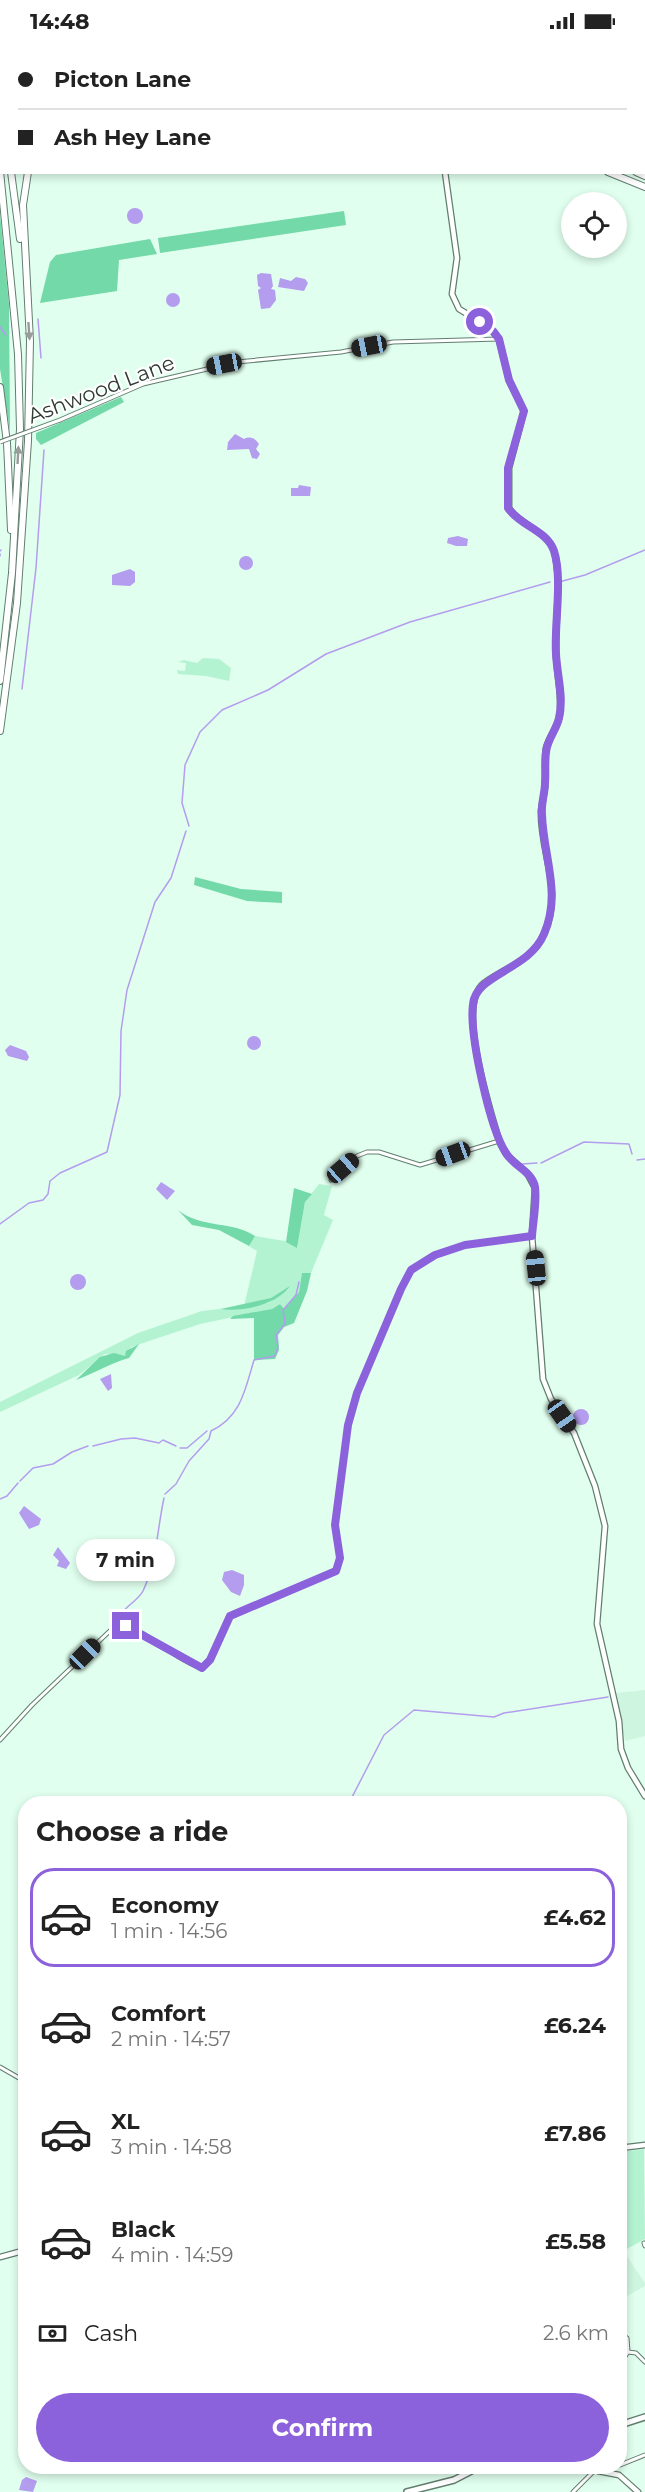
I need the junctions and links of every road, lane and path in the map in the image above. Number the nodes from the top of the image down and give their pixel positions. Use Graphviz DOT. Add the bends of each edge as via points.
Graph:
graph roads {
  1 [pos="0,174"];
  2 [pos="11,174"];
  3 [pos="28,174"];
  4 [pos="445,174"];
  5 [pos="613,174"];
  6 [pos="645,187"];
  7 [pos="25,273"];
  8 [pos="499,339"];
  9 [pos="0,387"];
  10 [pos="0,442"];
  11 [pos="12,573"];
  12 [pos="0,681"];
  13 [pos="0,731"];
  14 [pos="499,1141"];
  15 [pos="331,1180"];
  16 [pos="532,1236"];
  17 [pos="0,1740"];
  18 [pos="645,1796"];
  19 [pos="0,2067"];
  20 [pos="18,2077"];
  21 [pos="645,2145"];
  22 [pos="627,2147"];
  23 [pos="18,2252"];
  24 [pos="0,2257"];
  25 [pos="628,2337"];
  26 [pos="628,2352"];
  27 [pos="645,2362"];
  28 [pos="645,2417"];
  29 [pos="627,2423"];
  30 [pos="645,2455"];
  31 [pos="627,2463"];
  32 [pos="466,2474"];
  33 [pos="590,2474"];
  34 [pos="615,2474"];
  35 [pos="407,2492"];
  36 [pos="573,2492"];
  37 [pos="638,2492"];
  11 -- 1 [label="highway, one-way" via="20,429 18,354"];
  2 -- 7 [label="highway"];
  3 -- 7 [label="highway" via="22,205"];
  4 -- 8 [label="street" via="457,258 452,294 459,309 489,327"];
  5 -- 6 [label="highway"];
  7 -- 13 [label="highway, one-way" via="30,341 28,441 17,603"];
  8 -- 10 [label="street, Ashwood Lane, bridge" via="393,342 331,353 228,363 143,384"];
  8 -- 14 [label="street" via="509,380 524,411 508,468 508,508 547,539 554,551 560,708 546,750 541,810 553,881 549,919 534,952 483,984 473,1004 479,1061"];
  9 -- 11 [label="highway" via="7,443"];
  11 -- 12 [label="highway"];
  14 -- 15 [label="street" via="420,1165 380,1152 367,1152"];
  14 -- 16 [label="street" via="533,1182"];
  16 -- 17 [label="street" via="465,1245 435,1255 411,1270 357,1393 348,1425 335,1525 340,1558 336,1571 230,1616 210,1660 202,1668 131,1628 115,1626"];
  16 -- 18 [label="street" via="543,1379 551,1399 574,1433 600,1506 605,1543 597,1624 617,1710 621,1749"];
  19 -- 20 [label="street"];
  21 -- 22 [label="street"];
  23 -- 24 [label="street"];
  25 -- 26 [label="street"];
  26 -- 27 [label="street" via="636,2353"];
  28 -- 29 [label="main road"];
  30 -- 31 [label="street"];
  32 -- 35 [label="main road"];
  33 -- 36 [label="street"];
  34 -- 37 [label="street"];
}
